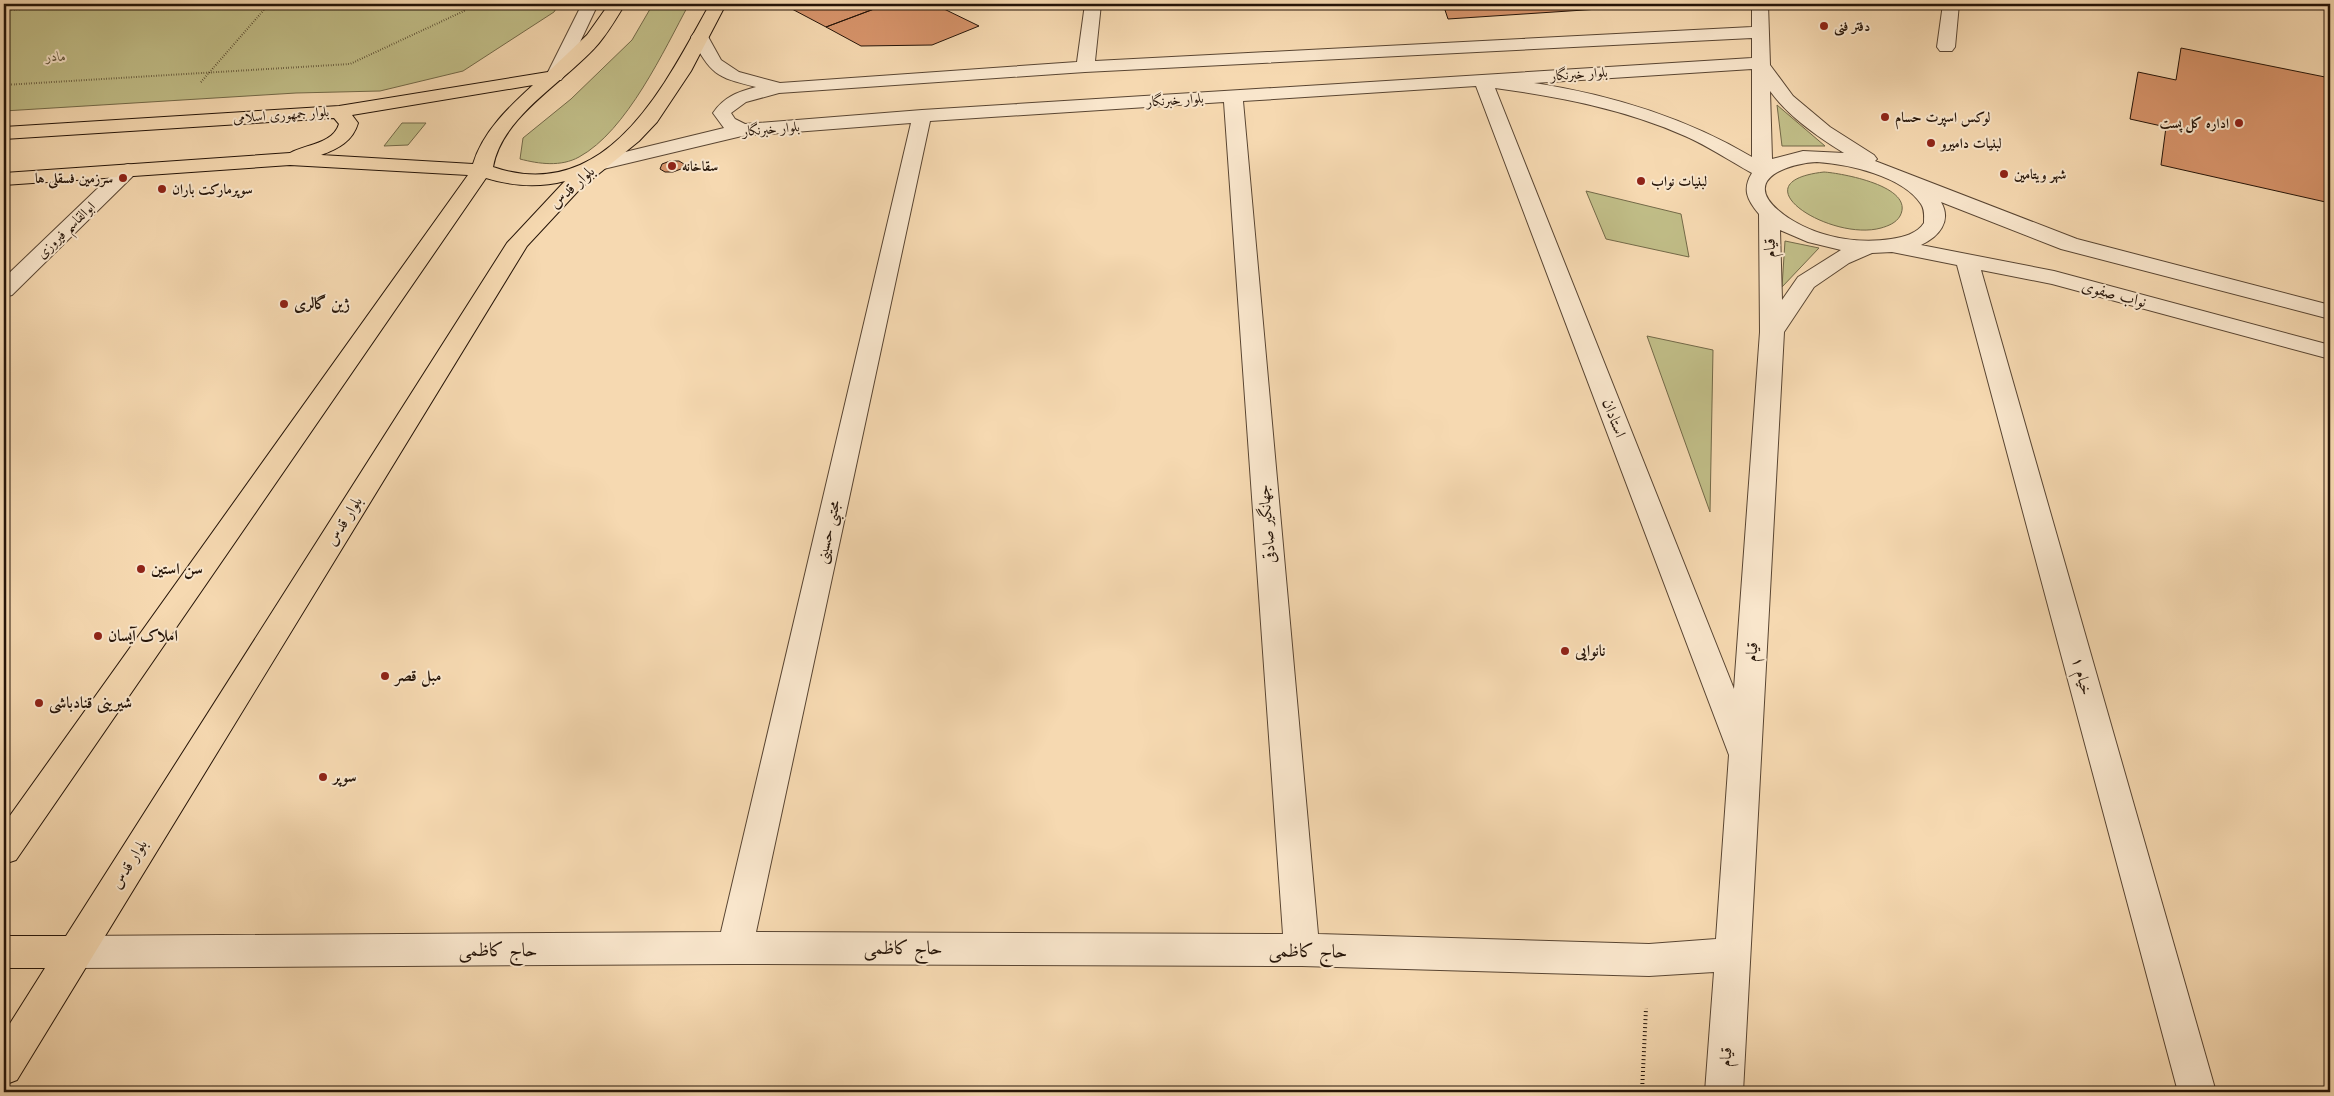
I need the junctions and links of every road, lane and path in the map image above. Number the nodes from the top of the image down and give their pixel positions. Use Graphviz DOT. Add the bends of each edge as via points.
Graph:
graph roads {
  1 [pos="124,4"];
  2 [pos="269,4"];
  3 [pos="472,4"];
  4 [pos="590,4"];
  5 [pos="617,4"];
  6 [pos="718,4"];
  7 [pos="1094,4"];
  8 [pos="1760,4"];
  9 [pos="1951,4"];
  10 [pos="4,10"];
  11 [pos="1759,32"];
  12 [pos="700,37"];
  13 [pos="1593,40"];
  14 [pos="1946,47"];
  15 [pos="1759,63"];
  16 [pos="1085,67"];
  17 [pos="1621,71"];
  18 [pos="209,73"];
  19 [pos="555,76"];
  20 [pos="1483,81"];
  21 [pos="4,85"];
  22 [pos="780,88"];
  23 [pos="1233,97"];
  24 [pos="339,112"];
  25 [pos="922,116"];
  26 [pos="166,122"];
  27 [pos="742,130"];
  28 [pos="4,133"];
  29 [pos="290,159"];
  30 [pos="595,166"];
  31 [pos="128,170"];
  32 [pos="482,170"];
  33 [pos="1762,171"];
  34 [pos="1888,171"];
  35 [pos="4,179"];
  36 [pos="1912,184"];
  37 [pos="1769,212"];
  38 [pos="2069,244"];
  39 [pos="1895,246"];
  40 [pos="1869,247"];
  41 [pos="1967,260"];
  42 [pos="2054,278"];
  43 [pos="4,290"];
  44 [pos="2330,312"];
  45 [pos="1772,332"];
  46 [pos="2330,352"];
  47 [pos="1745,755"];
  48 [pos="4,850"];
  49 [pos="735,948"];
  50 [pos="1302,950"];
  51 [pos="4,952"];
  52 [pos="74,952"];
  53 [pos="1732,954"];
  54 [pos="1649,960"];
  55 [pos="4,1067"];
  56 [pos="1642,1092"];
  57 [pos="1724,1092"];
  58 [pos="2197,1092"];
  1 -- 10 [label="path"];
  2 -- 18 [label="path"];
  3 -- 18 [label="path" via="464,11 350,64"];
  4 -- 19 [label="street"];
  5 -- 19 [label="main road" via="593,40"];
  6 -- 12 [label="main road, بلوار قدس"];
  7 -- 16 [label="street"];
  8 -- 11 [label="street"];
  9 -- 14 [label="street"];
  11 -- 13 [label="street, بلوار خبرنگار"];
  11 -- 15 [label="street"];
  12 -- 22 [label="street, بلوار خبرنگار" via="714,63 733,76"];
  12 -- 30 [label="main road, بلوار قدس" via="669,94 638,132"];
  13 -- 16 [label="street, بلوار خبرنگار"];
  13 -- 17 [label="street" via="1628,52 1628,61"];
  15 -- 17 [label="street, بلوار خبرنگار"];
  15 -- 33 [label="street"];
  15 -- 34 [label="street" via="1786,100 1801,113 1823,131"];
  16 -- 22 [label="street, بلوار خبرنگار"];
  17 -- 20 [label="street, بلوار خبرنگار"];
  18 -- 21 [label="path"];
  18 -- 26 [label="path"];
  19 -- 24 [label="main road, بلوار جمهوری اسلامی"];
  19 -- 32 [label="main road" via="500,130 484,158"];
  20 -- 23 [label="street, بلوار خبرنگار"];
  20 -- 33 [label="street" via="1543,89 1643,113 1692,132"];
  20 -- 47 [label="street, استادان"];
  22 -- 27 [label="street" via="746,95 727,104 722,113 728,124"];
  23 -- 25 [label="street, بلوار خبرنگار"];
  23 -- 50 [label="street, جهانگیر صادقی"];
  24 -- 26 [label="main road, بلوار جمهوری اسلامی"];
  24 -- 29 [label="main road" via="349,123 344,135"];
  25 -- 27 [label="street, بلوار خبرنگار"];
  25 -- 49 [label="street, مجتبی حسینی"];
  26 -- 28 [label="main road, بلوار جمهوری اسلامی"];
  27 -- 30 [label="street, بلوار خبرنگار"];
  29 -- 31 [label="main road"];
  29 -- 32 [label="main road"];
  30 -- 32 [label="main road" via="544,180 500,177"];
  30 -- 52 [label="main road, بلوار قدس" via="552,204 518,243"];
  31 -- 35 [label="main road"];
  31 -- 43 [label="street, ابوالقاسم فیروزی"];
  32 -- 48 [label="main road"];
  33 -- 34 [label="street" via="1787,160 1830,157"];
  33 -- 37 [label="street" via="1755,183 1757,197"];
  34 -- 36 [label="street"];
  36 -- 38 [label="street"];
  36 -- 39 [label="street" via="1928,199 1936,214 1932,228 1918,239"];
  37 -- 40 [label="street" via="1787,225 1812,236 1840,244"];
  37 -- 45 [label="street, قیام"];
  38 -- 42 [label="street" via="2039,252 2037,262"];
  38 -- 44 [label="street"];
  39 -- 40 [label="street"];
  39 -- 41 [label="street, نواب صفوی"];
  40 -- 45 [label="street" via="1841,258 1806,282"];
  41 -- 42 [label="street, نواب صفوی"];
  41 -- 58 [label="street, خیام ۱"];
  42 -- 46 [label="street, نواب صفوی"];
  45 -- 47 [label="street, قیام"];
  47 -- 53 [label="street, قیام"];
  49 -- 50 [label="street, حاج کاظمی"];
  49 -- 52 [label="street, حاج کاظمی"];
  50 -- 54 [label="street, حاج کاظمی"];
  51 -- 52 [label="main road"];
  52 -- 55 [label="main road, بلوار قدس"];
  53 -- 54 [label="street, حاج کاظمی"];
  53 -- 57 [label="street, قیام"];
  54 -- 56 [label="path"];
}
